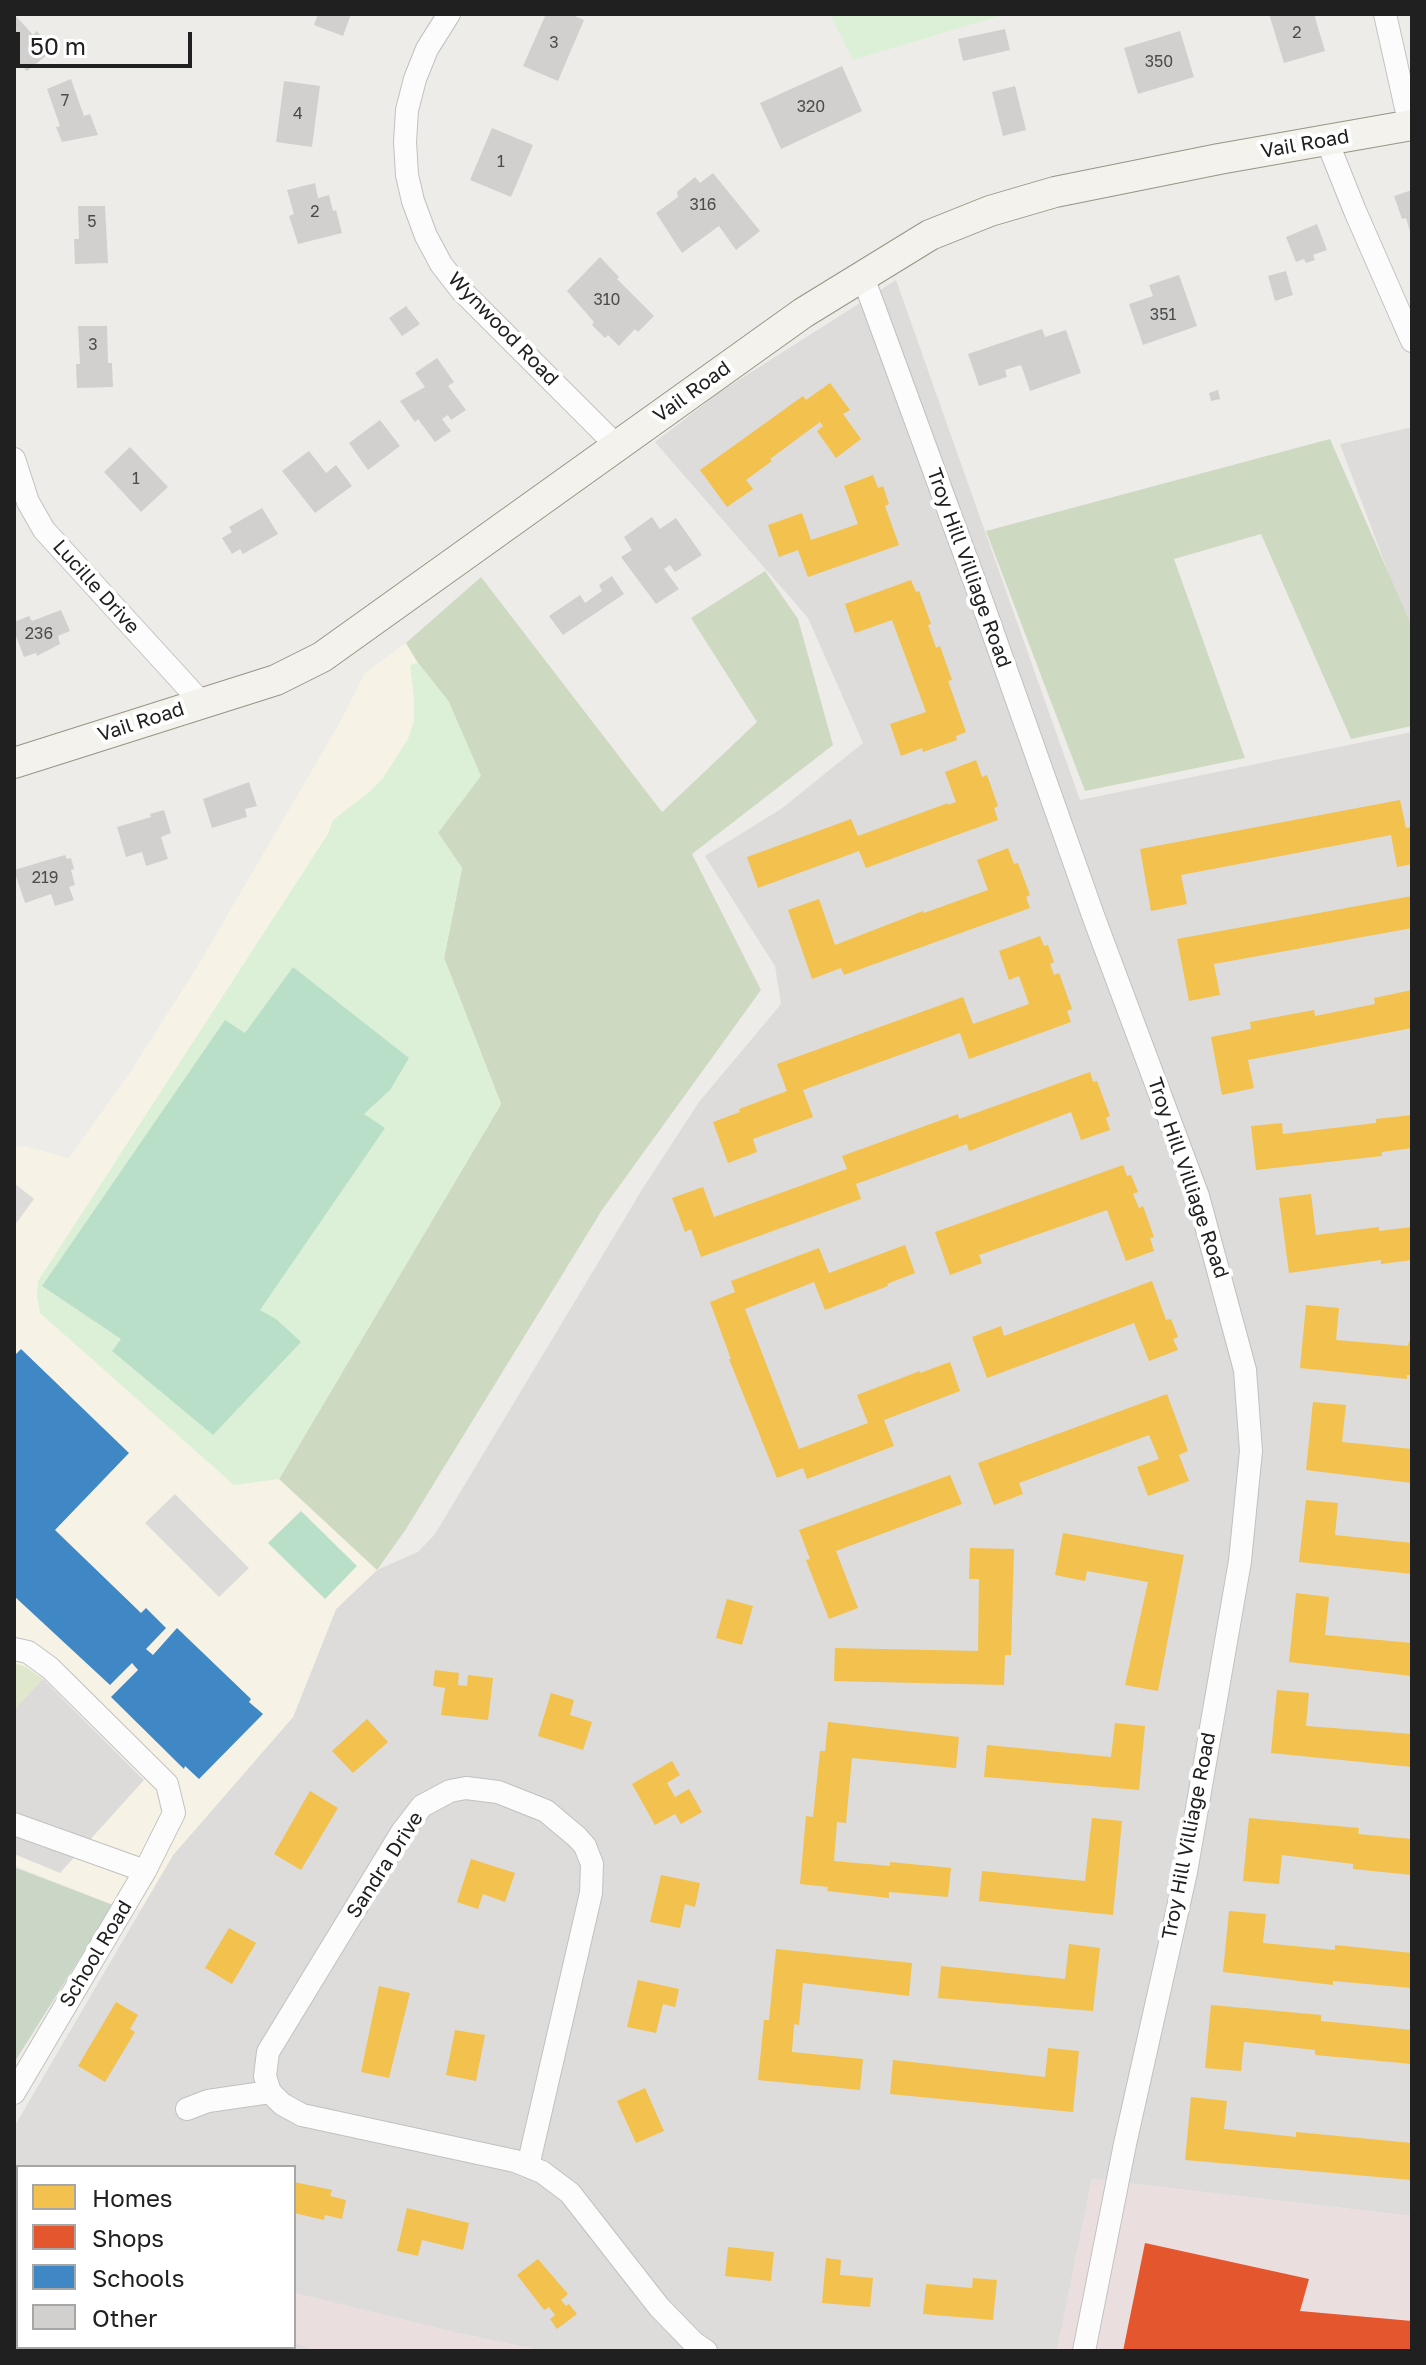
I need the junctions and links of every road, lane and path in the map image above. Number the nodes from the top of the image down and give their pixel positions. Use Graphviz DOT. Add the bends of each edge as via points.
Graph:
graph roads {
  1 [pos="449,14"];
  2 [pos="1385,14"];
  3 [pos="1411,125"];
  4 [pos="1327,141"];
  5 [pos="863,277"];
  6 [pos="1412,341"];
  7 [pos="617,446"];
  8 [pos="14,459"];
  9 [pos="201,702"];
  10 [pos="14,763"];
  11 [pos="14,1649"];
  12 [pos="14,1824"];
  13 [pos="145,1871"];
  14 [pos="270,2092"];
  15 [pos="14,2093"];
  16 [pos="187,2109"];
  17 [pos="528,2166"];
  18 [pos="706,2351"];
  19 [pos="1084,2351"];
  1 -- 7 [label="street, Wynwood Road" via="427,49 407,110 407,175 426,236 461,290"];
  2 -- 3 [label="street"];
  3 -- 4 [label="street, Vail Road"];
  4 -- 5 [label="street, Vail Road" via="1055,192 990,211 930,235"];
  4 -- 6 [label="street"];
  5 -- 7 [label="street, Vail Road" via="803,313"];
  5 -- 19 [label="street, Troy Hill Villiage Road" via="1198,1196 1245,1370 1251,1451 1240,1561 1186,1872"];
  7 -- 9 [label="street, Vail Road" via="322,657 276,680"];
  8 -- 9 [label="street, Lucille Drive" via="44,530"];
  9 -- 10 [label="street, Vail Road"];
  11 -- 13 [label="street, School Road" via="50,1668 167,1784 174,1813"];
  12 -- 13 [label="street"];
  13 -- 15 [label="street, School Road"];
  14 -- 16 [label="street"];
  14 -- 17 [label="street" via="302,2115"];
  14 -- 17 [label="street, Sandra Drive" via="265,2076 268,2052 408,1823 422,1806 450,1791 498,1792 563,1823 585,1846 592,1864 591,1893"];
  17 -- 18 [label="street" via="570,2193 659,2307"];
}
